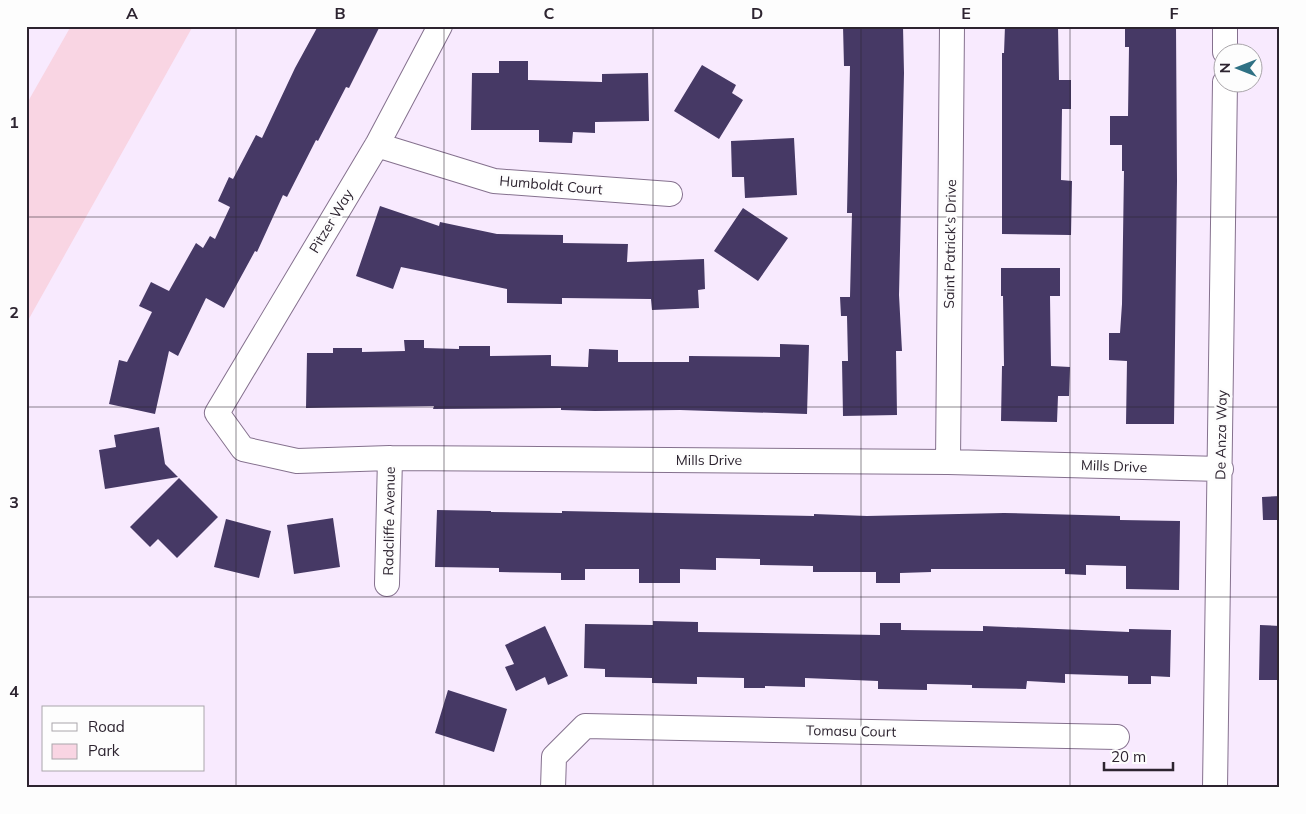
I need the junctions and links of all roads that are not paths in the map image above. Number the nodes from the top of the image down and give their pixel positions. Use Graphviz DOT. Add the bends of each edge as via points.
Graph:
graph roads {
  1 [pos="440,26"];
  2 [pos="952,26"];
  3 [pos="1226,26"];
  4 [pos="1225,42"];
  5 [pos="1225,92"];
  6 [pos="377,145"];
  7 [pos="670,194"];
  8 [pos="217,413"];
  9 [pos="390,458"];
  10 [pos="948,462"];
  11 [pos="1221,469"];
  12 [pos="387,584"];
  13 [pos="1117,737"];
  14 [pos="553,788"];
  15 [pos="1216,788"];
  1 -- 6 [label="street, Pitzer Way"];
  2 -- 10 [label="street, Saint Patrick's Drive"];
  3 -- 4 [label="street"];
  5 -- 11 [label="street, De Anza Way"];
  6 -- 7 [label="street, Humboldt Court" via="494,180"];
  6 -- 8 [label="street, Pitzer Way"];
  8 -- 9 [label="street, Mills Drive" via="243,449 297,461"];
  9 -- 10 [label="street, Mills Drive"];
  9 -- 12 [label="street, Radcliffe Avenue"];
  10 -- 11 [label="street, Mills Drive"];
  11 -- 15 [label="street, De Anza Way"];
  13 -- 14 [label="street, Tomasu Court" via="585,726 554,757"];
}
